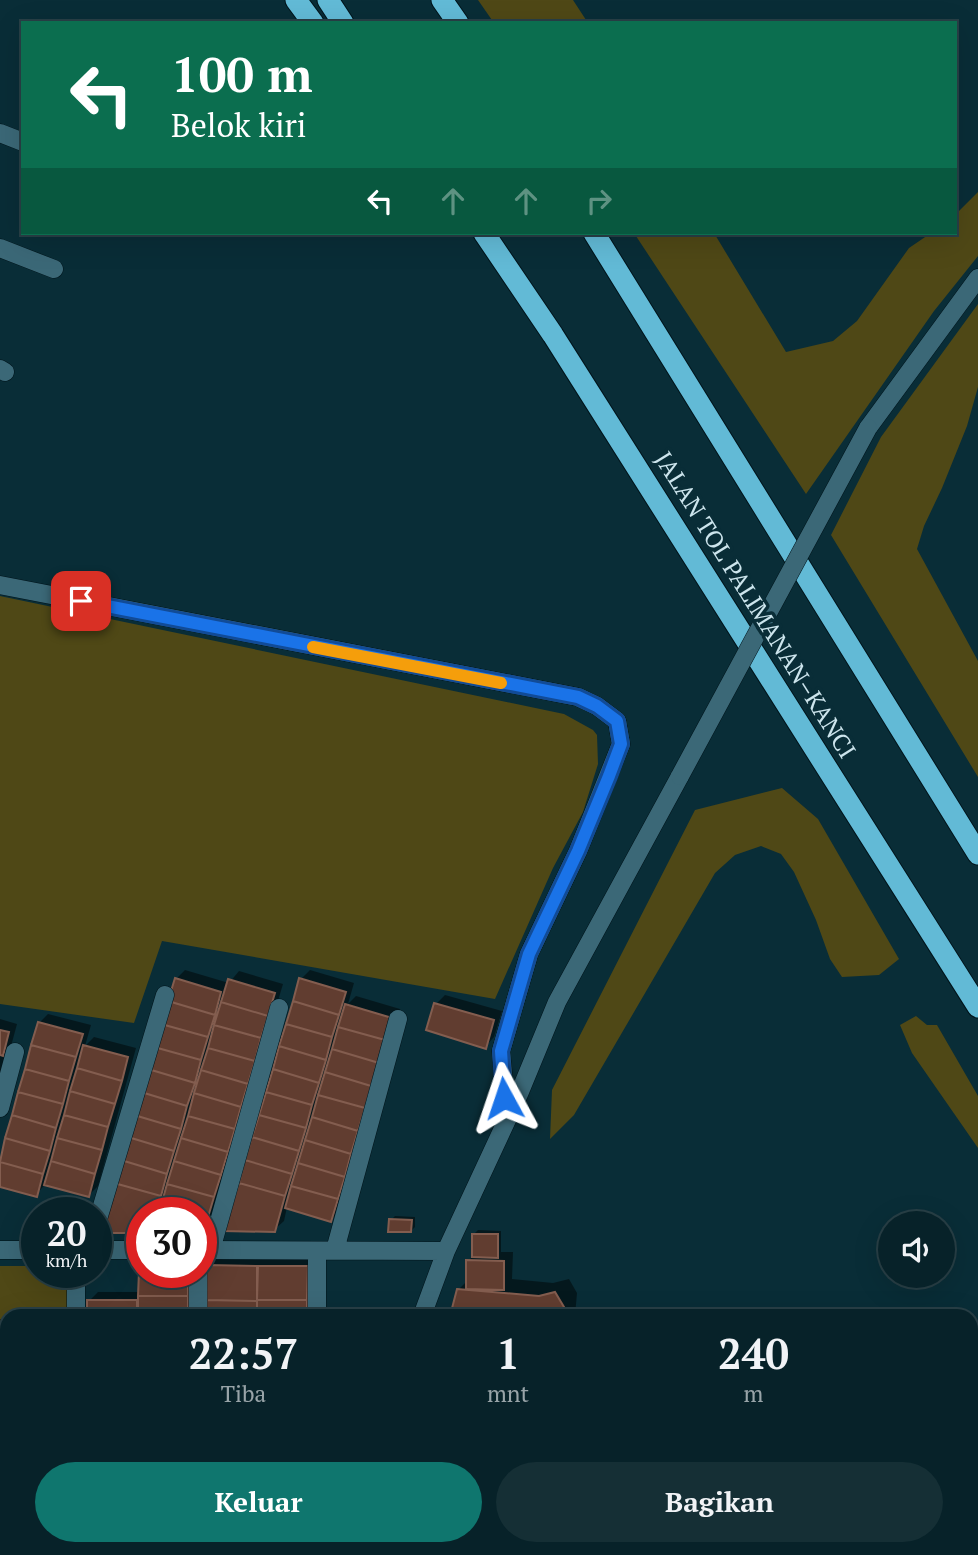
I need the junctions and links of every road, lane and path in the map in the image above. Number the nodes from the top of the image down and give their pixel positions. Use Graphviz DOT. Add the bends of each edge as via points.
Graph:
graph roads {
  1 [pos="296,0"];
  2 [pos="328,0"];
  3 [pos="442,0"];
  4 [pos="312,21"];
  5 [pos="342,21"];
  6 [pos="457,21"];
  7 [pos="0,133"];
  8 [pos="21,141"];
  9 [pos="470,235"];
  10 [pos="485,235"];
  11 [pos="595,235"];
  12 [pos="0,248"];
  13 [pos="54,269"];
  14 [pos="978,278"];
  15 [pos="552,334"];
  16 [pos="0,585"];
  17 [pos="978,854"];
  18 [pos="165,995"];
  19 [pos="978,1007"];
  20 [pos="279,1008"];
  21 [pos="398,1019"];
  22 [pos="15,1052"];
  23 [pos="0,1108"];
  24 [pos="507,1117"];
  25 [pos="105,1197"];
  26 [pos="217,1214"];
  27 [pos="0,1250"];
  28 [pos="21,1250"];
  29 [pos="217,1250"];
  30 [pos="326,1250"];
  31 [pos="446,1251"];
  32 [pos="76,1288"];
  33 [pos="198,1288"];
  34 [pos="76,1309"];
  35 [pos="198,1309"];
  36 [pos="318,1309"];
  37 [pos="425,1309"];
  1 -- 4 [label="highway"];
  2 -- 5 [label="highway"];
  3 -- 6 [label="highway"];
  7 -- 8 [label="street"];
  9 -- 15 [label="highway"];
  10 -- 15 [label="highway, JALAN TOL PALIMANAN–KANCI"];
  11 -- 17 [label="highway"];
  12 -- 13 [label="street"];
  14 -- 24 [label="street, bridge" via="868,428 557,1002"];
  15 -- 19 [label="highway, JALAN TOL PALIMANAN–KANCI"];
  16 -- 24 [label="street" via="578,697 617,721 621,744 578,851 529,954 501,1051"];
  18 -- 25 [label="street"];
  20 -- 26 [label="street"];
  21 -- 30 [label="street"];
  22 -- 23 [label="street"];
  24 -- 31 [label="street"];
  27 -- 28 [label="street"];
  29 -- 30 [label="street"];
  30 -- 31 [label="street"];
  30 -- 36 [label="street"];
  31 -- 37 [label="street"];
  32 -- 34 [label="street"];
  33 -- 35 [label="street"];
}
